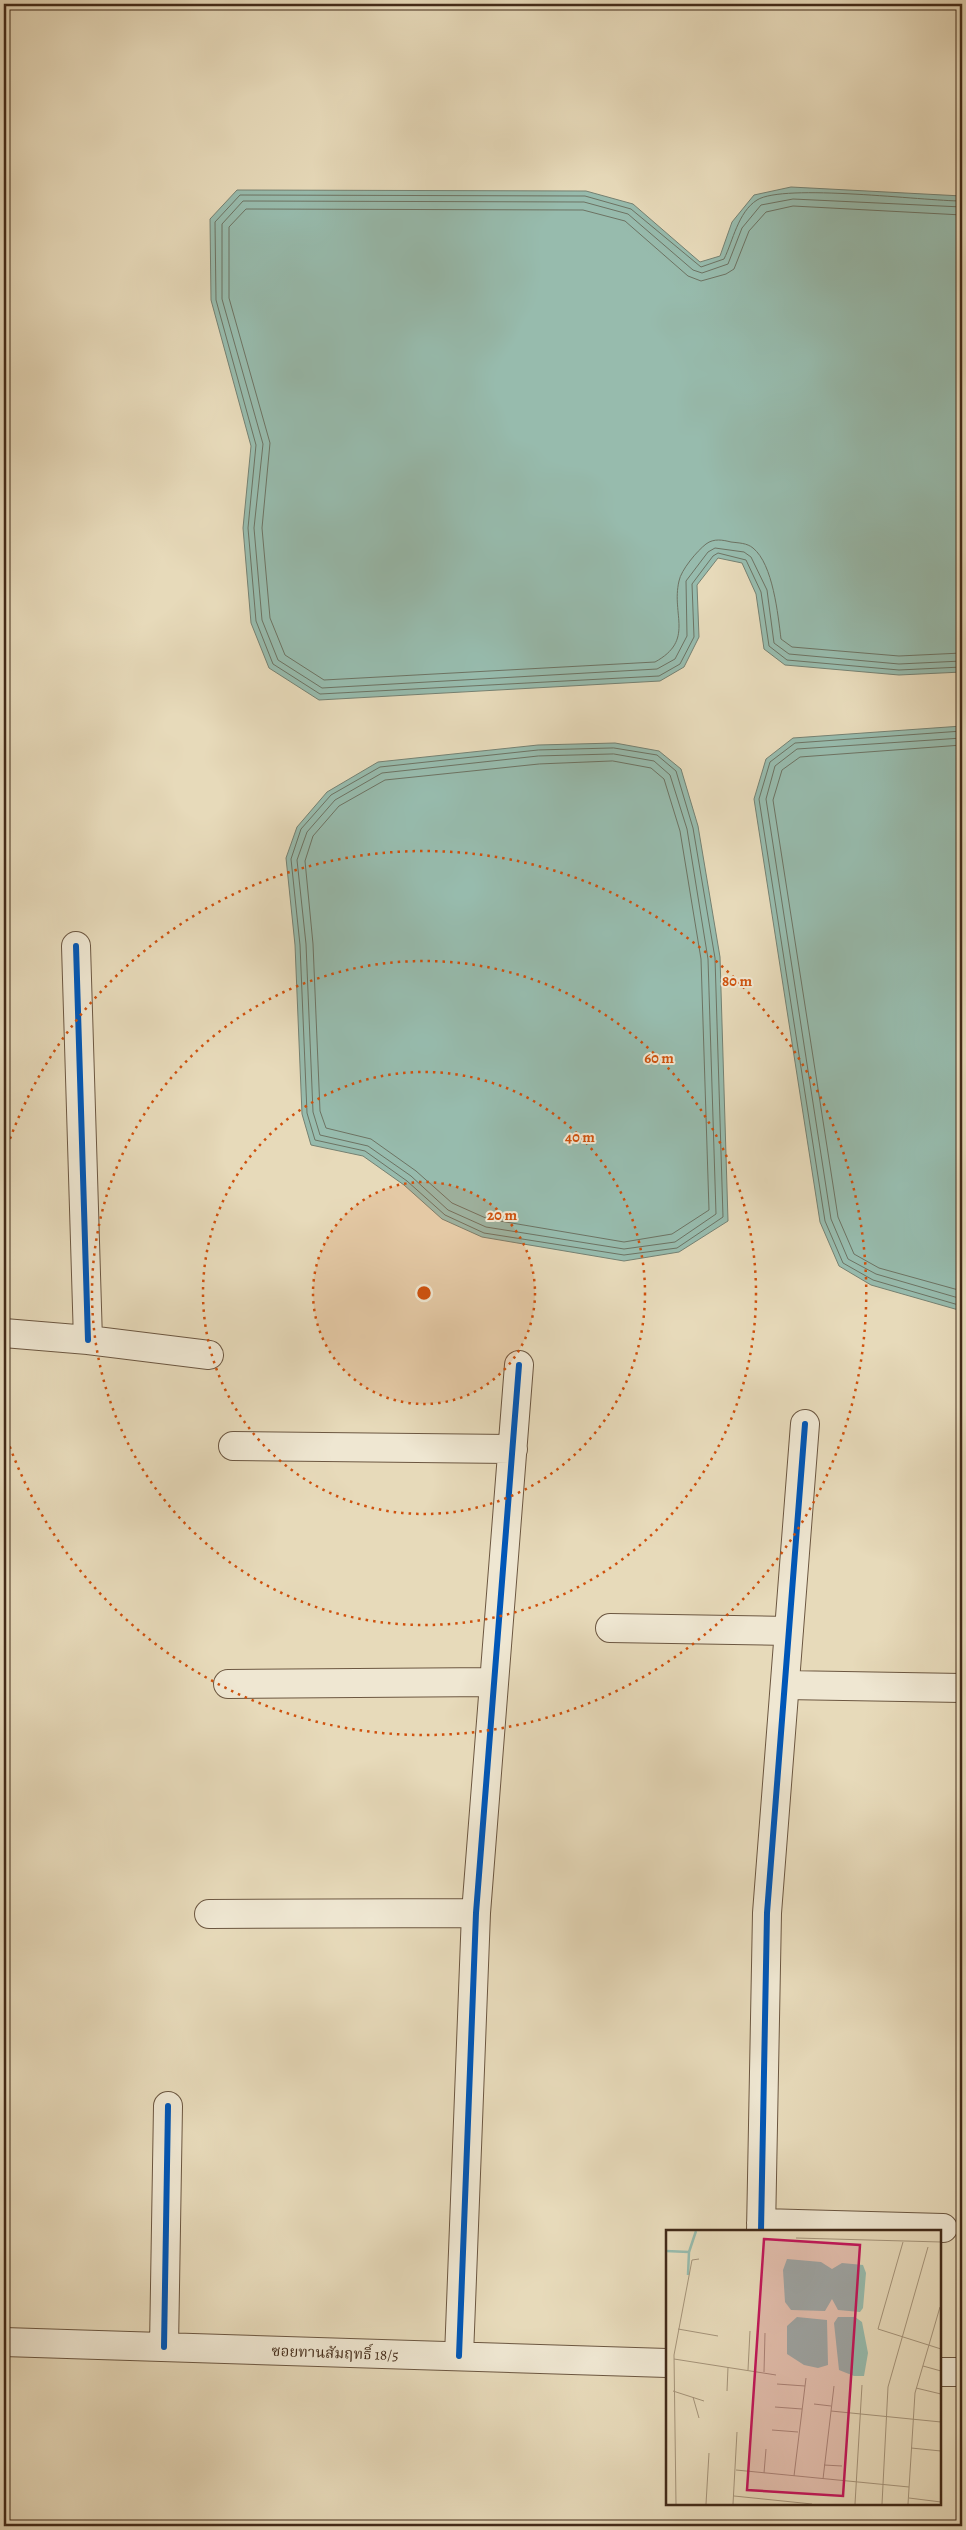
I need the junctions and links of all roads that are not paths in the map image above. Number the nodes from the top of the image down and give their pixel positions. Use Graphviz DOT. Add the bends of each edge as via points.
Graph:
graph roads {
  1 [pos="76,946"];
  2 [pos="4,1333"];
  3 [pos="88,1340"];
  4 [pos="209,1355"];
  5 [pos="519,1365"];
  6 [pos="806,1424"];
  7 [pos="233,1446"];
  8 [pos="513,1449"];
  9 [pos="610,1628"];
  10 [pos="789,1631"];
  11 [pos="494,1682"];
  12 [pos="228,1684"];
  13 [pos="785,1684"];
  14 [pos="962,1688"];
  15 [pos="476,1913"];
  16 [pos="209,1914"];
  17 [pos="168,2106"];
  18 [pos="761,2227"];
  19 [pos="942,2228"];
  20 [pos="4,2342"];
  21 [pos="164,2347"];
  22 [pos="459,2356"];
  23 [pos="666,2363"];
  24 [pos="941,2372"];
  25 [pos="962,2372"];
  1 -- 3 [label="street"];
  2 -- 3 [label="street"];
  3 -- 4 [label="street"];
  5 -- 8 [label="street"];
  6 -- 10 [label="street"];
  7 -- 8 [label="street"];
  8 -- 11 [label="street"];
  9 -- 10 [label="street"];
  10 -- 13 [label="street"];
  11 -- 12 [label="street"];
  11 -- 15 [label="street"];
  13 -- 14 [label="street"];
  13 -- 18 [label="street" via="767,1913"];
  15 -- 16 [label="street"];
  15 -- 22 [label="street"];
  17 -- 21 [label="street"];
  18 -- 19 [label="street"];
  20 -- 21 [label="street, ซอยทานสัมฤทธิ์ 18/5"];
  21 -- 22 [label="street, ซอยทานสัมฤทธิ์ 18/5"];
  22 -- 23 [label="street, ซอยทานสัมฤทธิ์ 18/5"];
  24 -- 25 [label="street"];
}
